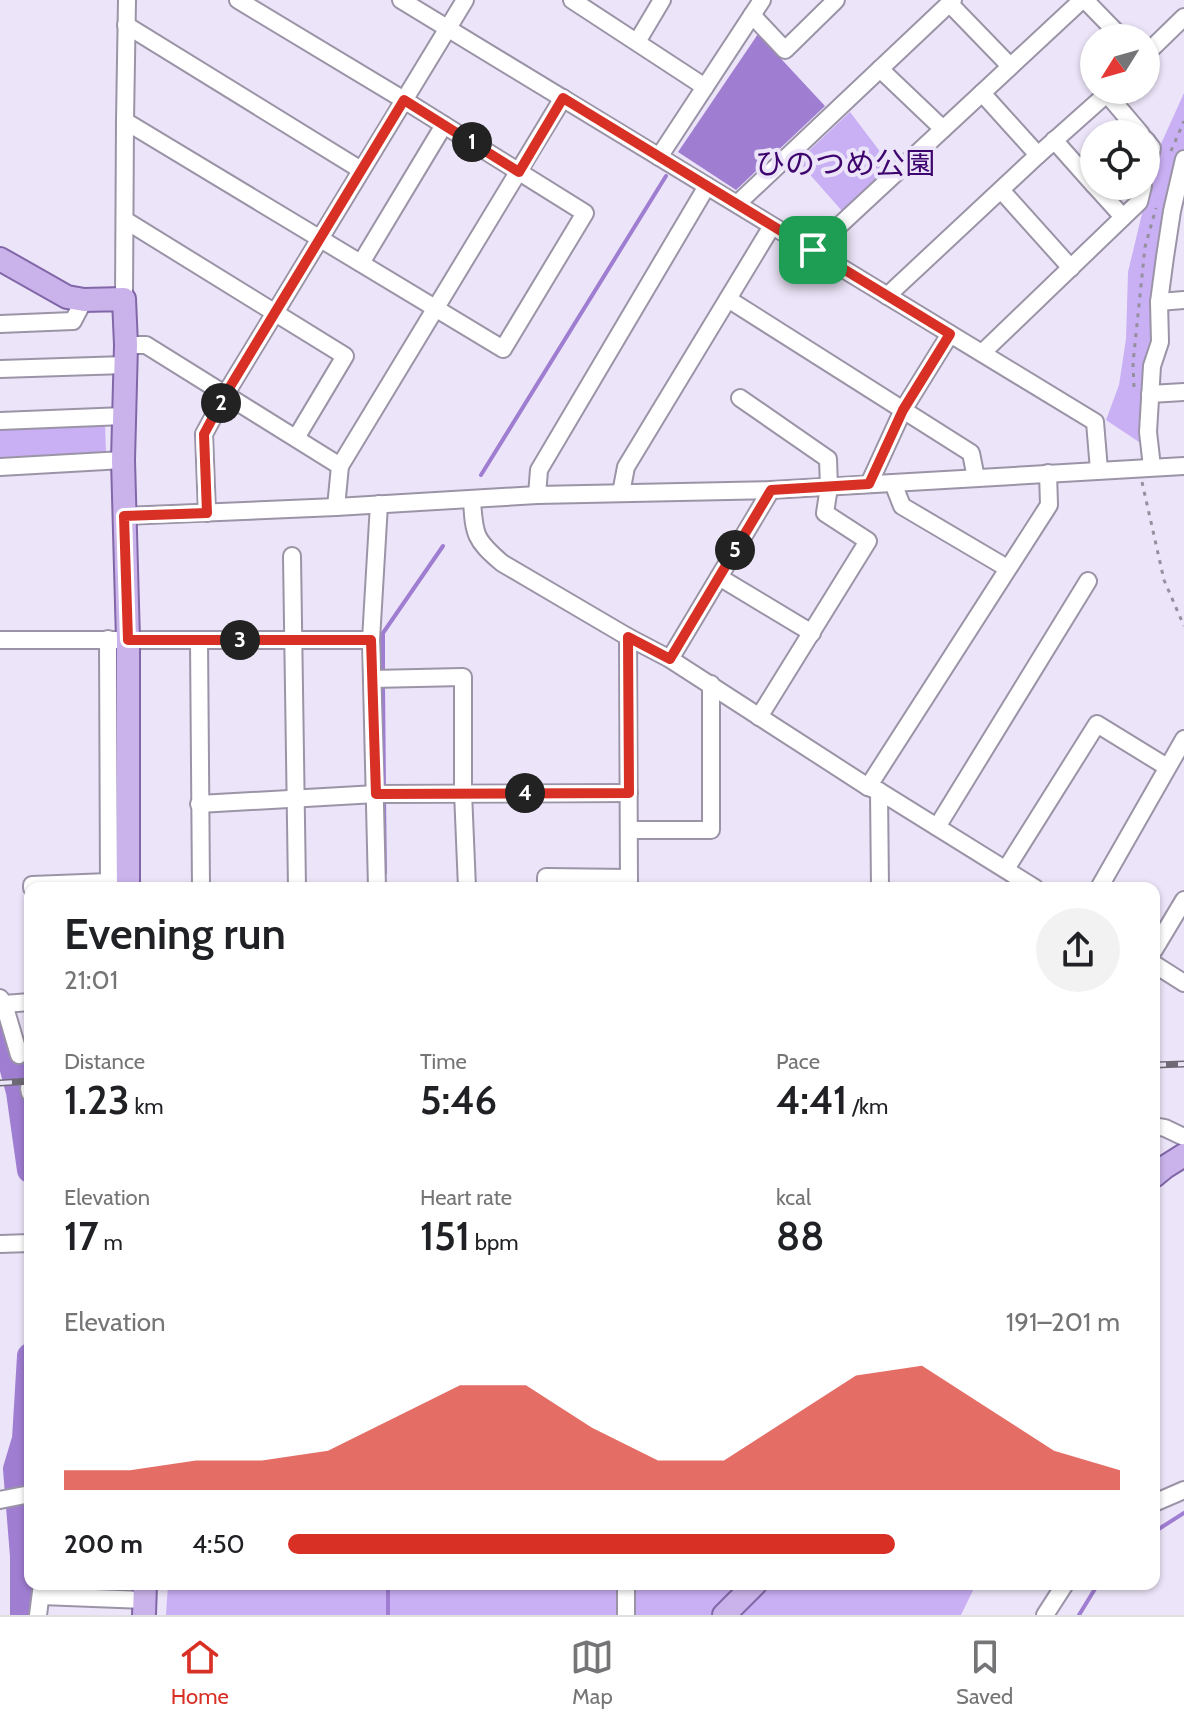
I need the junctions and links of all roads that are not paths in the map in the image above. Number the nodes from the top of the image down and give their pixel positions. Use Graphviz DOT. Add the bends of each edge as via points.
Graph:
graph roads {
  1 [pos="127,0"];
  2 [pos="238,0"];
  3 [pos="401,0"];
  4 [pos="465,0"];
  5 [pos="572,0"];
  6 [pos="662,0"];
  7 [pos="762,0"];
  8 [pos="836,0"];
  9 [pos="1083,0"];
  10 [pos="951,2"];
  11 [pos="752,15"];
  12 [pos="1184,17"];
  13 [pos="1108,24"];
  14 [pos="126,25"];
  15 [pos="447,29"];
  16 [pos="1160,40"];
  17 [pos="637,42"];
  18 [pos="1010,66"];
  19 [pos="880,69"];
  20 [pos="705,87"];
  21 [pos="982,93"];
  22 [pos="563,98"];
  23 [pos="404,100"];
  24 [pos="1095,104"];
  25 [pos="1118,104"];
  26 [pos="1130,120"];
  27 [pos="125,121"];
  28 [pos="444,125"];
  29 [pos="943,129"];
  30 [pos="1054,140"];
  31 [pos="1038,155"];
  32 [pos="659,157"];
  33 [pos="1184,159"];
  34 [pos="1080,169"];
  35 [pos="361,170"];
  36 [pos="519,172"];
  37 [pos="707,186"];
  38 [pos="1001,190"];
  39 [pos="1108,200"];
  40 [pos="1140,200"];
  41 [pos="737,204"];
  42 [pos="1178,210"];
  43 [pos="1123,217"];
  44 [pos="125,220"];
  45 [pos="772,226"];
  46 [pos="320,239"];
  47 [pos="813,250"];
  48 [pos="0,259"];
  49 [pos="361,263"];
  50 [pos="1071,268"];
  51 [pos="887,296"];
  52 [pos="124,299"];
  53 [pos="728,299"];
  54 [pos="84,300"];
  55 [pos="1184,300"];
  56 [pos="1159,302"];
  57 [pos="435,308"];
  58 [pos="275,314"];
  59 [pos="0,324"];
  60 [pos="950,334"];
  61 [pos="982,353"];
  62 [pos="126,355"];
  63 [pos="0,369"];
  64 [pos="1184,392"];
  65 [pos="1150,394"];
  66 [pos="225,395"];
  67 [pos="740,398"];
  68 [pos="903,410"];
  69 [pos="124,416"];
  70 [pos="0,421"];
  71 [pos="296,438"];
  72 [pos="123,460"];
  73 [pos="340,466"];
  74 [pos="1184,466"];
  75 [pos="0,467"];
  76 [pos="1152,467"];
  77 [pos="1099,470"];
  78 [pos="1048,473"];
  79 [pos="976,478"];
  80 [pos="893,483"];
  81 [pos="869,484"];
  82 [pos="829,487"];
  83 [pos="771,490"];
  84 [pos="621,493"];
  85 [pos="537,495"];
  86 [pos="472,500"];
  87 [pos="379,504"];
  88 [pos="336,507"];
  89 [pos="207,513"];
  90 [pos="124,516"];
  91 [pos="292,556"];
  92 [pos="1007,568"];
  93 [pos="719,577"];
  94 [pos="1088,581"];
  95 [pos="812,633"];
  96 [pos="628,637"];
  97 [pos="0,640"];
  98 [pos="118,640"];
  99 [pos="199,640"];
  100 [pos="294,640"];
  101 [pos="371,640"];
  102 [pos="670,659"];
  103 [pos="372,679"];
  104 [pos="711,684"];
  105 [pos="759,717"];
  106 [pos="1184,739"];
  107 [pos="1167,767"];
  108 [pos="873,789"];
  109 [pos="463,792"];
  110 [pos="629,793"];
  111 [pos="376,794"];
  112 [pos="294,799"];
  113 [pos="199,804"];
  114 [pos="937,827"];
  115 [pos="629,830"];
  116 [pos="1006,869"];
  117 [pos="115,882"];
  118 [pos="201,882"];
  119 [pos="297,882"];
  120 [pos="377,882"];
  121 [pos="467,882"];
  122 [pos="546,882"];
  123 [pos="615,882"];
  124 [pos="629,882"];
  125 [pos="880,882"];
  126 [pos="1026,882"];
  127 [pos="1102,882"];
  128 [pos="1184,900"];
  129 [pos="1160,940"];
  130 [pos="1160,968"];
  131 [pos="1184,983"];
  132 [pos="2,1001"];
  133 [pos="24,1002"];
  134 [pos="19,1055"];
  135 [pos="1160,1127"];
  136 [pos="1184,1137"];
  137 [pos="1184,1155"];
  138 [pos="1160,1172"];
  139 [pos="24,1243"];
  140 [pos="0,1244"];
  141 [pos="1184,1490"];
  142 [pos="24,1495"];
  143 [pos="0,1500"];
  144 [pos="1160,1500"];
  145 [pos="42,1590"];
  146 [pos="626,1590"];
  147 [pos="749,1590"];
  148 [pos="1061,1590"];
  149 [pos="145,1600"];
  150 [pos="38,1615"];
  151 [pos="626,1615"];
  152 [pos="724,1615"];
  153 [pos="1045,1615"];
  1 -- 14 [label="street"];
  2 -- 23 [label="street"];
  3 -- 15 [label="street"];
  4 -- 15 [label="street"];
  5 -- 17 [label="street"];
  6 -- 17 [label="street"];
  7 -- 11 [label="street"];
  8 -- 11 [label="street" via="785,50"];
  9 -- 13 [label="street"];
  9 -- 18 [label="street"];
  10 -- 18 [label="street"];
  10 -- 19 [label="street"];
  11 -- 20 [label="street"];
  12 -- 16 [label="street"];
  14 -- 27 [label="street"];
  14 -- 35 [label="street"];
  15 -- 22 [label="street"];
  15 -- 23 [label="street"];
  17 -- 20 [label="street"];
  18 -- 21 [label="street"];
  19 -- 29 [label="street"];
  19 -- 41 [label="street"];
  20 -- 32 [label="street"];
  21 -- 29 [label="street"];
  21 -- 31 [label="street"];
  22 -- 32 [label="street"];
  22 -- 36 [label="street"];
  23 -- 28 [label="street"];
  23 -- 35 [label="street"];
  24 -- 30 [label="street"];
  25 -- 26 [label="street"];
  27 -- 44 [label="street"];
  27 -- 46 [label="street"];
  28 -- 36 [label="street"];
  28 -- 49 [label="street"];
  29 -- 47 [label="street"];
  30 -- 31 [label="street"];
  30 -- 34 [label="street"];
  31 -- 38 [label="street"];
  32 -- 37 [label="street"];
  33 -- 42 [label="street"];
  35 -- 46 [label="street"];
  36 -- 57 [label="street"];
  36 -- 57 [label="street" via="585,213 503,349"];
  37 -- 41 [label="street"];
  37 -- 85 [label="street" via="539,470"];
  38 -- 50 [label="street"];
  38 -- 51 [label="street"];
  39 -- 43 [label="street"];
  40 -- 43 [label="street"];
  41 -- 45 [label="street"];
  42 -- 56 [label="street"];
  43 -- 50 [label="street"];
  44 -- 52 [label="street"];
  44 -- 58 [label="street"];
  45 -- 47 [label="street"];
  45 -- 53 [label="street"];
  46 -- 49 [label="street"];
  46 -- 58 [label="street"];
  47 -- 51 [label="street"];
  48 -- 54 [label="main road" via="67,297"];
  49 -- 57 [label="street"];
  50 -- 61 [label="street"];
  51 -- 60 [label="street"];
  52 -- 54 [label="main road"];
  52 -- 62 [label="main road"];
  53 -- 68 [label="street"];
  53 -- 84 [label="street" via="626,467"];
  54 -- 59 [label="street" via="73,321"];
  55 -- 56 [label="street"];
  56 -- 65 [label="street" via="1160,342"];
  57 -- 73 [label="street"];
  58 -- 66 [label="street"];
  58 -- 71 [label="street" via="345,356"];
  60 -- 61 [label="street"];
  60 -- 68 [label="street"];
  61 -- 77 [label="street" via="1095,422"];
  62 -- 63 [label="street"];
  62 -- 66 [label="street" via="146,345"];
  62 -- 69 [label="main road"];
  64 -- 65 [label="street"];
  65 -- 76 [label="street"];
  66 -- 71 [label="street"];
  66 -- 89 [label="street" via="204,434"];
  67 -- 82 [label="street" via="828,459"];
  68 -- 79 [label="street" via="971,453"];
  68 -- 81 [label="street"];
  69 -- 70 [label="street"];
  69 -- 72 [label="main road"];
  71 -- 73 [label="street"];
  72 -- 75 [label="street"];
  72 -- 90 [label="main road"];
  73 -- 88 [label="street"];
  74 -- 76 [label="street"];
  76 -- 77 [label="street"];
  77 -- 78 [label="street"];
  78 -- 79 [label="street"];
  78 -- 92 [label="street" via="1049,505"];
  79 -- 80 [label="street"];
  80 -- 81 [label="street"];
  80 -- 92 [label="street" via="902,506"];
  81 -- 82 [label="street"];
  82 -- 83 [label="street"];
  82 -- 95 [label="street" via="825,513 868,541"];
  83 -- 84 [label="street"];
  83 -- 93 [label="street"];
  84 -- 85 [label="street"];
  85 -- 86 [label="street"];
  86 -- 87 [label="street"];
  86 -- 96 [label="street" via="474,529 485,549"];
  87 -- 88 [label="street"];
  87 -- 101 [label="street"];
  88 -- 89 [label="street"];
  89 -- 90 [label="street"];
  90 -- 98 [label="main road"];
  91 -- 100 [label="street"];
  92 -- 108 [label="street"];
  93 -- 95 [label="street"];
  93 -- 102 [label="street"];
  94 -- 114 [label="street"];
  95 -- 105 [label="street"];
  96 -- 102 [label="street"];
  96 -- 110 [label="street"];
  97 -- 98 [label="street"];
  98 -- 99 [label="street"];
  98 -- 117 [label="main road"];
  99 -- 100 [label="street"];
  99 -- 113 [label="street"];
  100 -- 101 [label="street"];
  100 -- 112 [label="street"];
  101 -- 103 [label="street"];
  102 -- 104 [label="street"];
  103 -- 109 [label="street" via="463,677"];
  103 -- 111 [label="street"];
  104 -- 105 [label="street"];
  104 -- 115 [label="street" via="711,830"];
  105 -- 108 [label="street"];
  106 -- 107 [label="street"];
  107 -- 116 [label="street" via="1097,724"];
  107 -- 127 [label="street"];
  108 -- 114 [label="street"];
  108 -- 125 [label="street"];
  109 -- 110 [label="street"];
  109 -- 111 [label="street"];
  109 -- 121 [label="street"];
  110 -- 115 [label="street"];
  111 -- 112 [label="street"];
  111 -- 120 [label="street"];
  112 -- 113 [label="street"];
  112 -- 119 [label="street"];
  113 -- 118 [label="street"];
  114 -- 116 [label="street"];
  115 -- 124 [label="street"];
  116 -- 126 [label="street"];
  122 -- 123 [label="street" via="546,877"];
  128 -- 129 [label="street"];
  130 -- 131 [label="street"];
  132 -- 133 [label="street"];
  132 -- 134 [label="street"];
  135 -- 136 [label="street"];
  137 -- 138 [label="main road"];
  139 -- 140 [label="street"];
  141 -- 144 [label="street"];
  142 -- 143 [label="street"];
  145 -- 149 [label="street"];
  145 -- 150 [label="street"];
  146 -- 151 [label="street"];
  147 -- 152 [label="main road"];
  148 -- 153 [label="street"];
}
